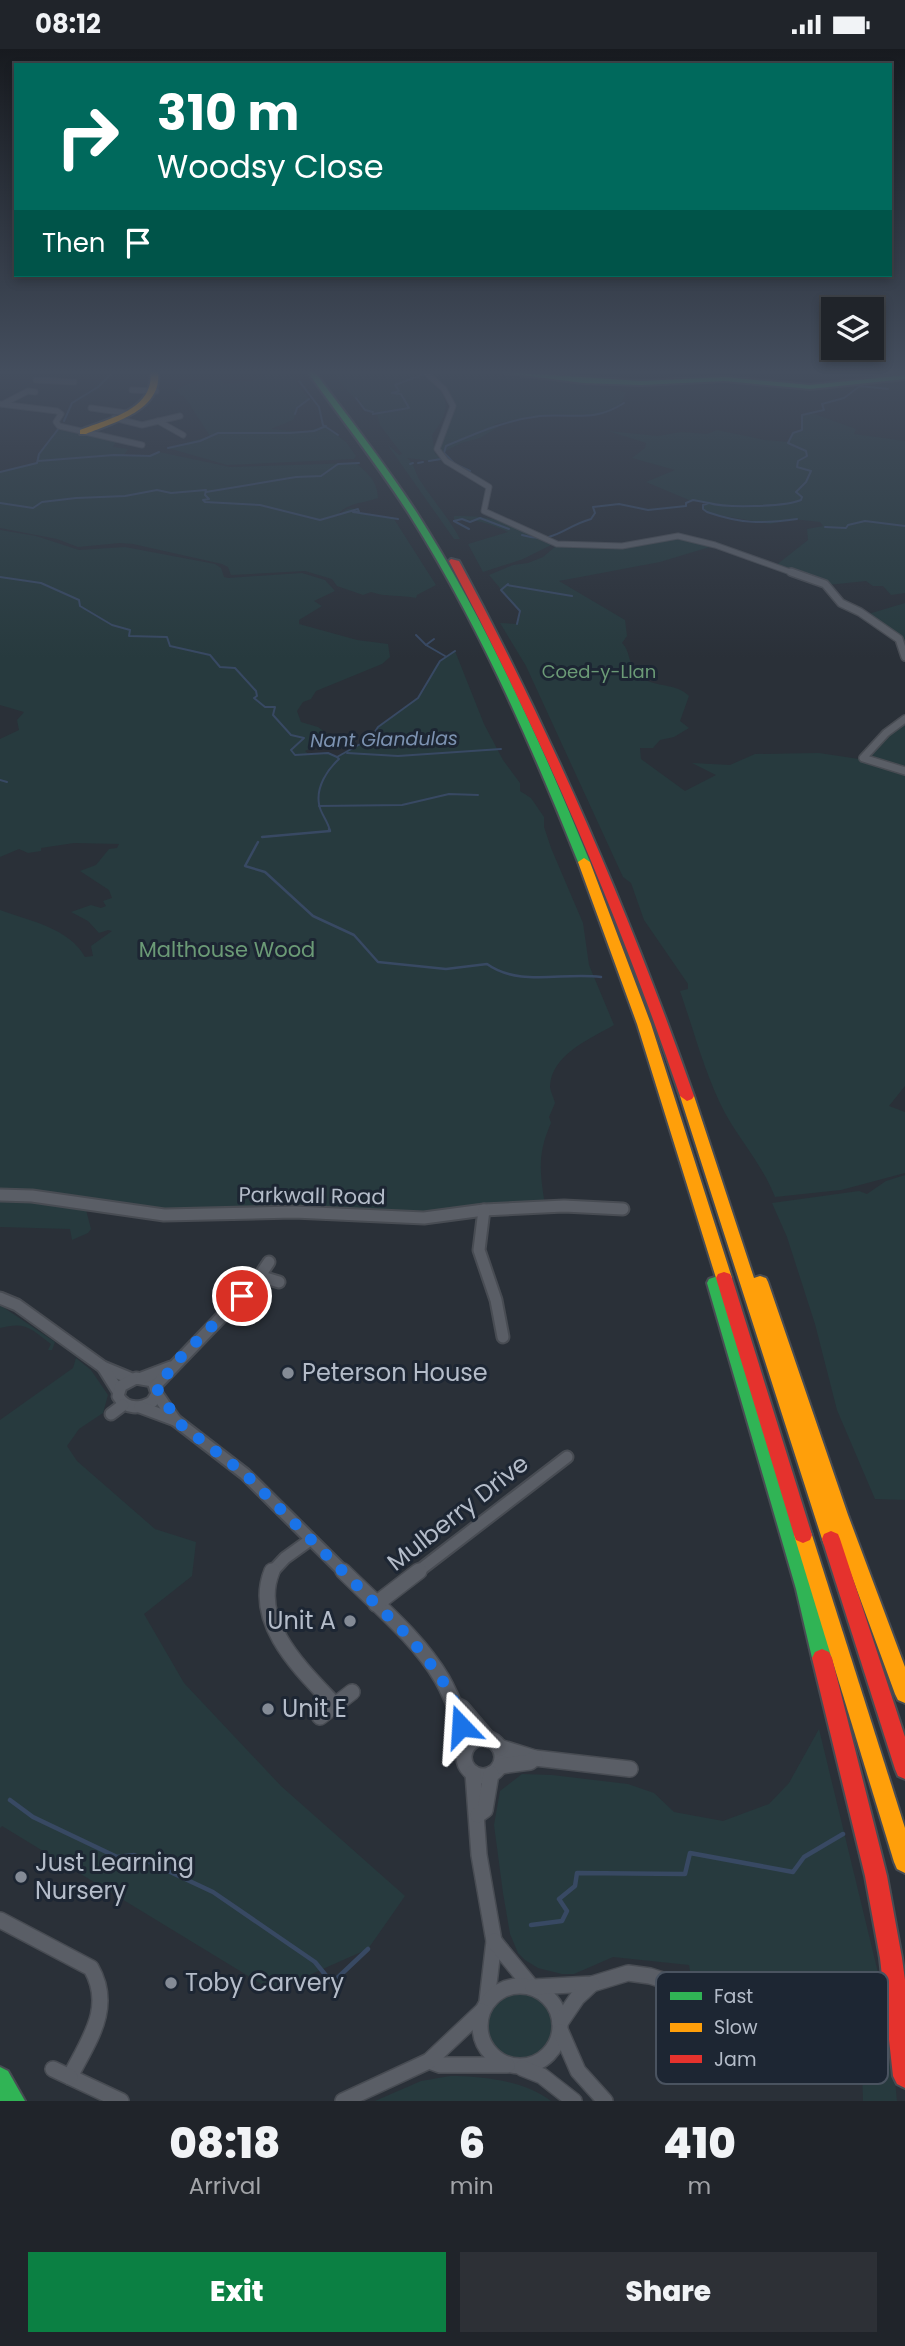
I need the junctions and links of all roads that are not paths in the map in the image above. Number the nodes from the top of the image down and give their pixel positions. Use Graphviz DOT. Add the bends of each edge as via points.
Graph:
graph roads {
  1 [pos="381,467"];
  2 [pos="394,467"];
  3 [pos="456,467"];
  4 [pos="905,657"];
  5 [pos="905,719"];
  6 [pos="905,771"];
  7 [pos="718,1186"];
  8 [pos="696,1187"];
  9 [pos="0,1195"];
  10 [pos="624,1209"];
  11 [pos="484,1210"];
  12 [pos="270,1262"];
  13 [pos="257,1280"];
  14 [pos="279,1282"];
  15 [pos="0,1298"];
  16 [pos="503,1337"];
  17 [pos="103,1367"];
  18 [pos="171,1367"];
  19 [pos="137,1378"];
  20 [pos="156,1389"];
  21 [pos="118,1391"];
  22 [pos="124,1405"];
  23 [pos="140,1407"];
  24 [pos="111,1414"];
  25 [pos="175,1420"];
  26 [pos="567,1457"];
  27 [pos="310,1540"];
  28 [pos="376,1604"];
  29 [pos="352,1692"];
  30 [pos="905,1694"];
  31 [pos="335,1705"];
  32 [pos="456,1705"];
  33 [pos="320,1717"];
  34 [pos="470,1743"];
  35 [pos="494,1743"];
  36 [pos="535,1758"];
  37 [pos="630,1769"];
  38 [pos="905,1769"];
  39 [pos="496,1770"];
  40 [pos="473,1773"];
  41 [pos="478,1815"];
  42 [pos="905,1862"];
  43 [pos="0,1920"];
  44 [pos="494,1941"];
  45 [pos="656,1978"];
  46 [pos="592,1984"];
  47 [pos="532,1986"];
  48 [pos="484,2006"];
  49 [pos="560,2026"];
  50 [pos="429,2061"];
  51 [pos="514,2066"];
  52 [pos="53,2069"];
  53 [pos="905,2076"];
  54 [pos="70,2077"];
  55 [pos="0,2079"];
  56 [pos="13,2101"];
  57 [pos="121,2101"];
  58 [pos="343,2101"];
  59 [pos="574,2101"];
  60 [pos="605,2101"];
  1 -- 8 [label="main road" via="474,621 531,737 621,962"];
  2 -- 7 [label="main road" via="472,591 528,700 607,878"];
  3 -- 4 [label="street" via="489,487 484,511 557,544 621,546 678,536 825,584 841,603 899,639"];
  5 -- 6 [label="street" via="863,758"];
  7 -- 30 [label="main road" via="770,1306 839,1515"];
  7 -- 38 [label="main road"];
  8 -- 42 [label="main road"];
  8 -- 53 [label="main road" via="720,1305 807,1600 876,1876"];
  9 -- 11 [label="street, Parkwall Road" via="164,1215 293,1212 424,1218"];
  10 -- 11 [label="street, Parkwall Road"];
  11 -- 16 [label="street" via="479,1250"];
  12 -- 13 [label="street"];
  13 -- 14 [label="street"];
  13 -- 18 [label="street"];
  15 -- 17 [label="street" via="17,1305"];
  17 -- 19 [label="street"];
  17 -- 21 [label="street"];
  18 -- 19 [label="street"];
  18 -- 20 [label="street"];
  19 -- 20 [label="street"];
  19 -- 21 [label="street"];
  20 -- 23 [label="street" via="152,1402"];
  20 -- 25 [label="street"];
  21 -- 22 [label="street"];
  22 -- 23 [label="street"];
  22 -- 24 [label="street"];
  23 -- 25 [label="street"];
  25 -- 27 [label="street" via="245,1474"];
  26 -- 28 [label="street, Mulberry Drive"];
  27 -- 28 [label="street"];
  27 -- 31 [label="street" via="271,1572 264,1601 291,1655"];
  28 -- 32 [label="street" via="428,1659"];
  29 -- 31 [label="street"];
  31 -- 33 [label="street"];
  32 -- 34 [label="street" via="454,1711"];
  32 -- 35 [label="street"];
  34 -- 35 [label="street"];
  34 -- 40 [label="street" via="463,1761"];
  35 -- 36 [label="street"];
  35 -- 39 [label="street" via="503,1753"];
  36 -- 37 [label="street"];
  36 -- 39 [label="street"];
  39 -- 40 [label="street" via="482,1776"];
  39 -- 41 [label="street" via="485,1810"];
  40 -- 41 [label="street"];
  41 -- 44 [label="street" via="479,1855"];
  43 -- 54 [label="street" via="83,1962 99,1982 100,2016"];
  44 -- 47 [label="street"];
  44 -- 48 [label="street"];
  45 -- 46 [label="street" via="628,1973"];
  46 -- 47 [label="street"];
  46 -- 49 [label="street"];
  47 -- 48 [label="street" via="504,1987"];
  47 -- 49 [label="street" via="555,2006"];
  48 -- 50 [label="street"];
  48 -- 51 [label="street" via="480,2029 484,2043 492,2054"];
  49 -- 51 [label="street" via="544,2060"];
  49 -- 60 [label="street" via="578,2071"];
  50 -- 51 [label="street"];
  50 -- 58 [label="street"];
  51 -- 59 [label="street" via="542,2076"];
  52 -- 54 [label="street"];
  54 -- 57 [label="street"];
  55 -- 56 [label="main road"];
}
